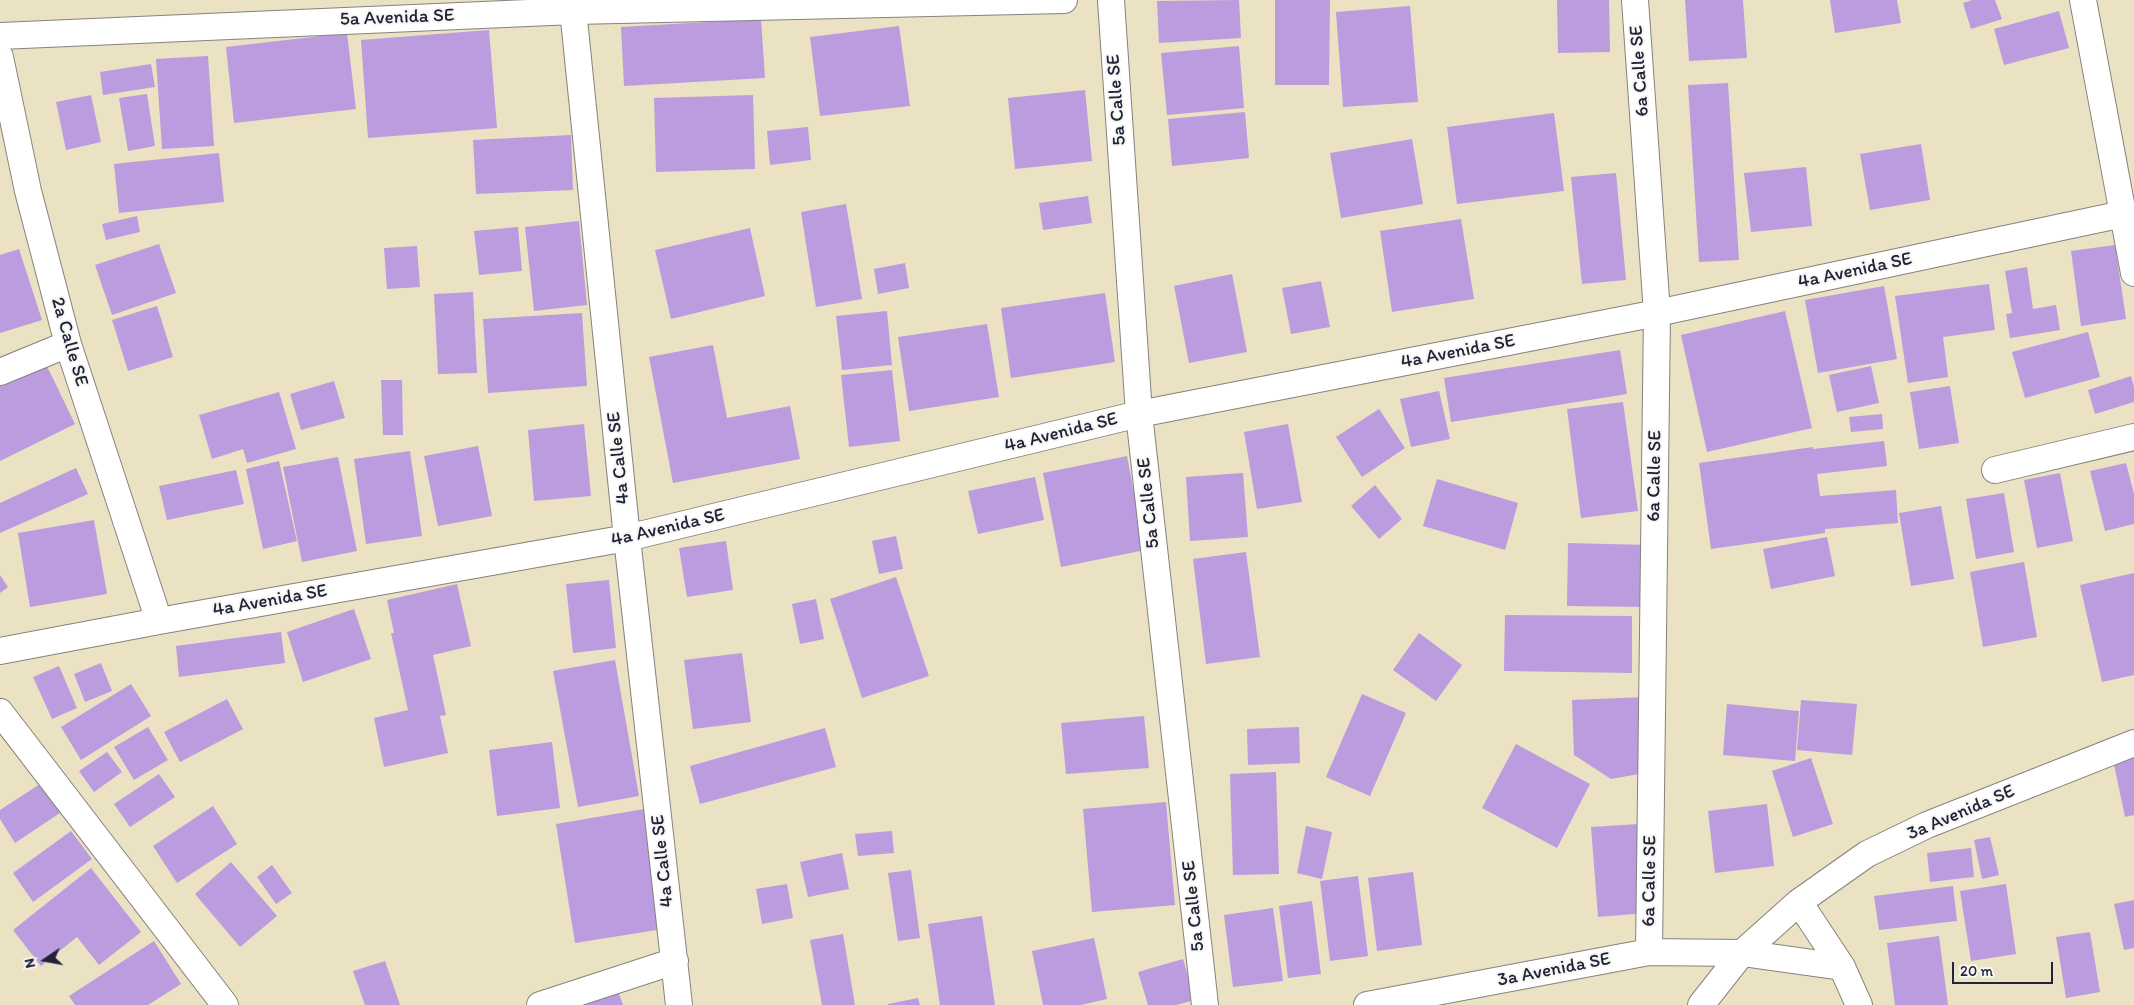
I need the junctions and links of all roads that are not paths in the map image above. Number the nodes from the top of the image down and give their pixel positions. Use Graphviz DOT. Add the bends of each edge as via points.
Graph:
graph roads {
  1 [pos="1064,0"];
  2 [pos="1111,0"];
  3 [pos="1635,0"];
  4 [pos="2082,0"];
  5 [pos="573,5"];
  6 [pos="0,36"];
  7 [pos="0,57"];
  8 [pos="2123,214"];
  9 [pos="2134,273"];
  10 [pos="1657,313"];
  11 [pos="68,344"];
  12 [pos="0,372"];
  13 [pos="1139,414"];
  14 [pos="2134,437"];
  15 [pos="1995,470"];
  16 [pos="627,538"];
  17 [pos="159,621"];
  18 [pos="0,651"];
  19 [pos="0,712"];
  20 [pos="2134,743"];
  21 [pos="1799,902"];
  22 [pos="1650,952"];
  23 [pos="1742,953"];
  24 [pos="675,961"];
  25 [pos="1842,967"];
  26 [pos="225,1005"];
  27 [pos="540,1005"];
  28 [pos="679,1005"];
  29 [pos="1205,1005"];
  30 [pos="1367,1005"];
  31 [pos="1701,1005"];
  32 [pos="1859,1005"];
  1 -- 5 [label="street, 5a Avenida SE"];
  2 -- 13 [label="street, 5a Calle SE"];
  3 -- 10 [label="street, 6a Calle SE"];
  4 -- 8 [label="street"];
  5 -- 6 [label="street, 5a Avenida SE"];
  5 -- 16 [label="street, 4a Calle SE"];
  7 -- 11 [label="street, 2a Calle SE" via="28,191"];
  8 -- 9 [label="street"];
  8 -- 10 [label="street, 4a Avenida SE"];
  10 -- 13 [label="street, 4a Avenida SE"];
  10 -- 22 [label="street, 6a Calle SE"];
  11 -- 12 [label="street"];
  11 -- 17 [label="street, 2a Calle SE"];
  13 -- 16 [label="street, 4a Avenida SE"];
  13 -- 29 [label="street, 5a Calle SE"];
  14 -- 15 [label="street"];
  16 -- 17 [label="street, 4a Avenida SE"];
  16 -- 24 [label="street, 4a Calle SE"];
  17 -- 18 [label="street, 4a Avenida SE"];
  19 -- 26 [label="street"];
  20 -- 21 [label="street, 3a Avenida SE" via="1927,825 1867,854"];
  21 -- 23 [label="street, 3a Avenida SE"];
  21 -- 25 [label="street"];
  22 -- 23 [label="street, 3a Avenida SE"];
  22 -- 30 [label="street, 3a Avenida SE"];
  23 -- 25 [label="street, 3a Avenida SE"];
  23 -- 31 [label="street, 3a Avenida SE"];
  24 -- 27 [label="street"];
  24 -- 28 [label="street, 4a Calle SE"];
  25 -- 32 [label="street"];
}
